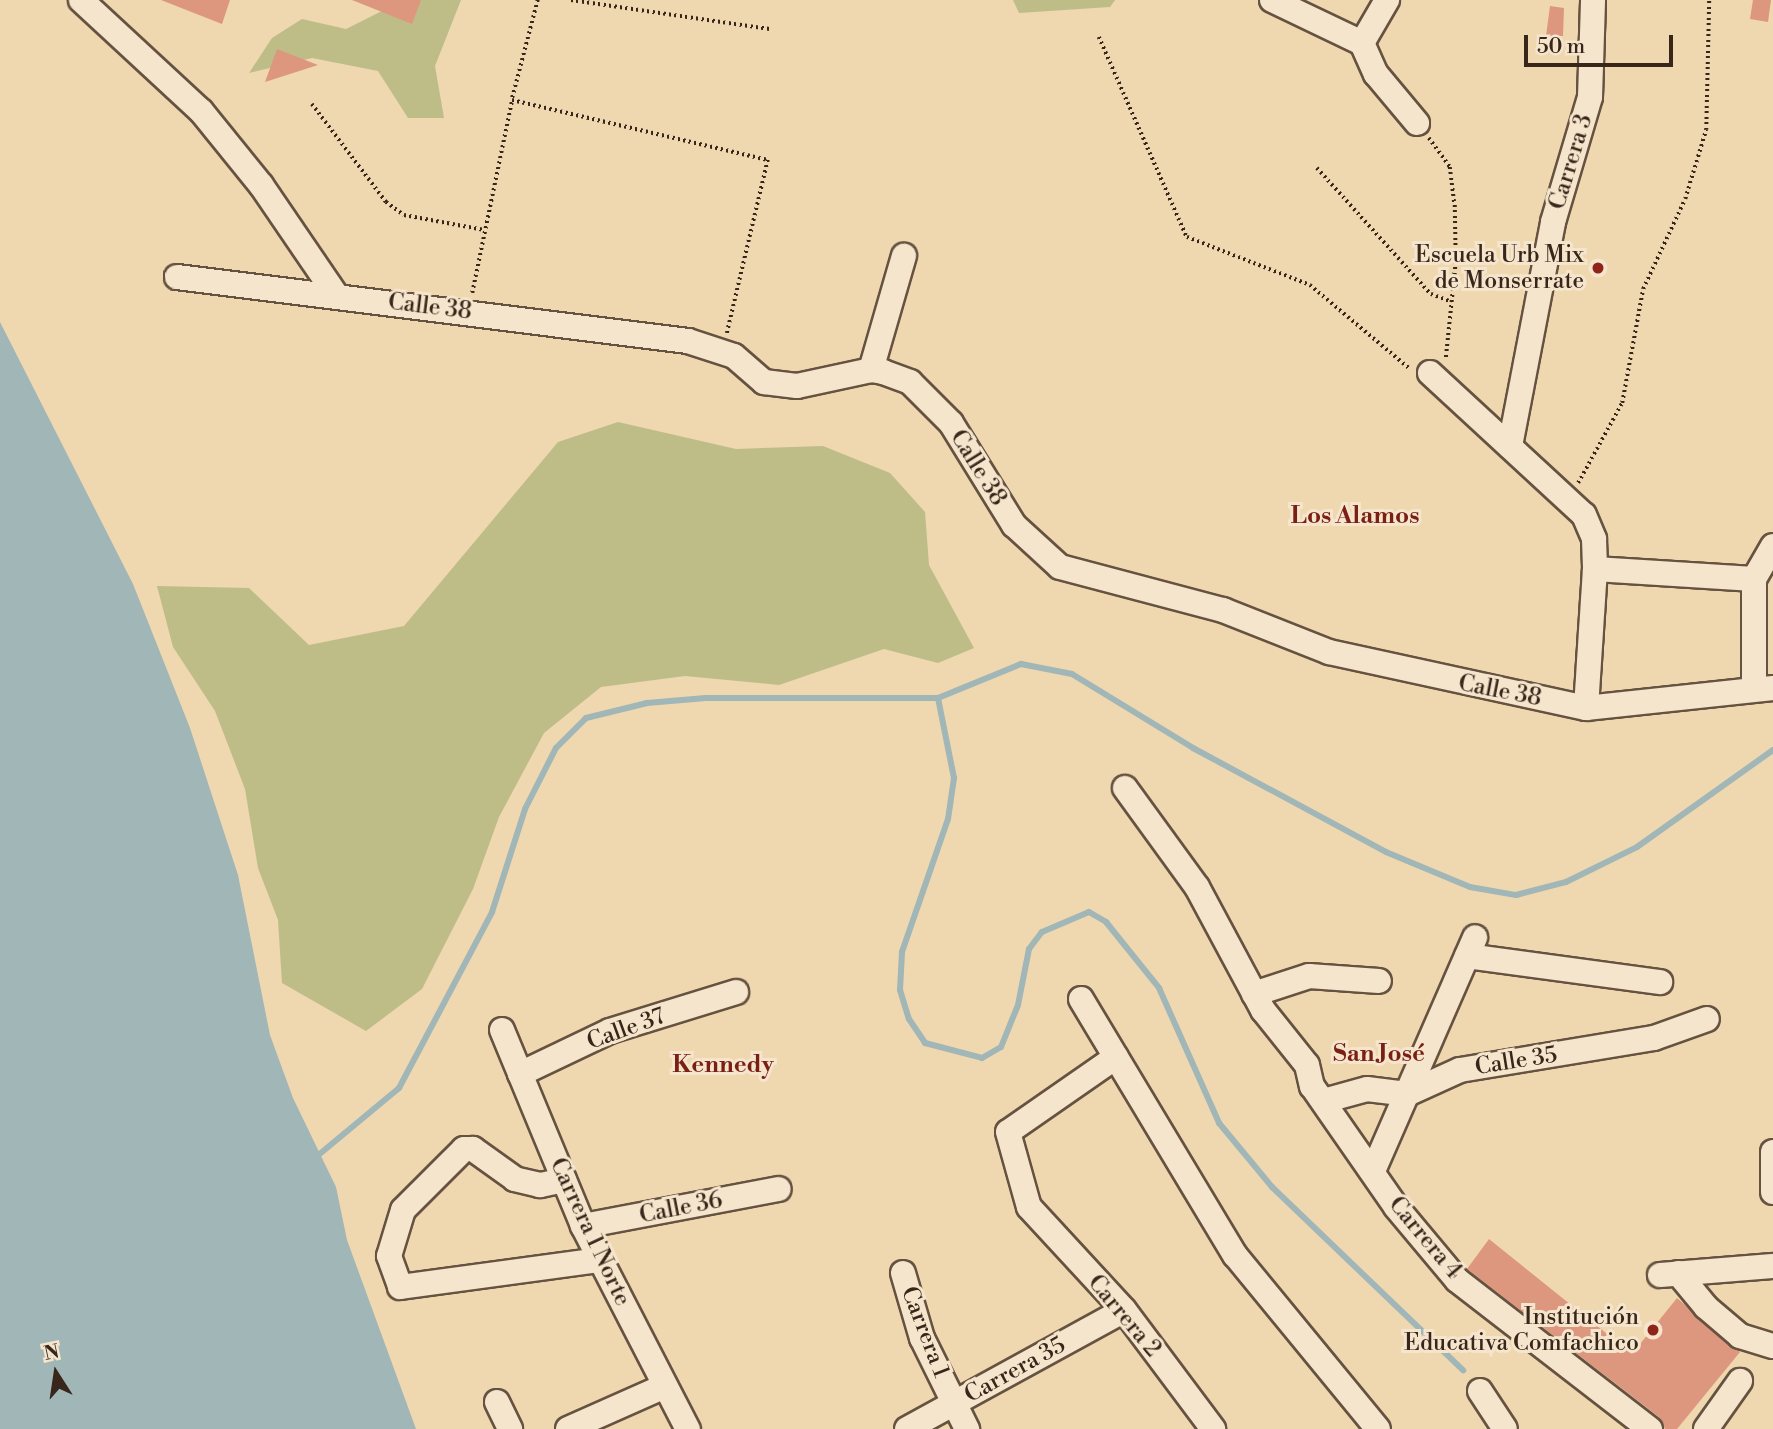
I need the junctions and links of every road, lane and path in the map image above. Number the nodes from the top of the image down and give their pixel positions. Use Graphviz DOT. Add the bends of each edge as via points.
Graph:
graph roads {
  1 [pos="82,0"];
  2 [pos="538,0"];
  3 [pos="571,0"];
  4 [pos="1272,0"];
  5 [pos="1387,0"];
  6 [pos="1593,0"];
  7 [pos="1709,0"];
  8 [pos="770,29"];
  9 [pos="1098,37"];
  10 [pos="1362,43"];
  11 [pos="512,100"];
  12 [pos="312,104"];
  13 [pos="1417,123"];
  14 [pos="1317,168"];
  15 [pos="485,230"];
  16 [pos="904,256"];
  17 [pos="177,277"];
  18 [pos="336,295"];
  19 [pos="1452,302"];
  20 [pos="468,312"];
  21 [pos="722,352"];
  22 [pos="871,370"];
  23 [pos="1430,373"];
  24 [pos="1510,446"];
  25 [pos="1569,500"];
  26 [pos="1773,546"];
  27 [pos="1595,569"];
  28 [pos="1754,579"];
  29 [pos="1763,689"];
  30 [pos="1586,708"];
  31 [pos="1125,788"];
  32 [pos="1379,981"];
  33 [pos="1660,982"];
  34 [pos="736,992"];
  35 [pos="1254,993"];
  36 [pos="1081,999"];
  37 [pos="1707,1019"];
  38 [pos="502,1030"];
  39 [pos="1116,1057"];
  40 [pos="520,1074"];
  41 [pos="1407,1094"];
  42 [pos="1326,1100"];
  43 [pos="1773,1152"];
  44 [pos="1373,1171"];
  45 [pos="564,1180"];
  46 [pos="779,1189"];
  47 [pos="1773,1192"];
  48 [pos="583,1226"];
  49 [pos="600,1260"];
  50 [pos="1773,1266"];
  51 [pos="903,1273"];
  52 [pos="1124,1310"];
  53 [pos="1773,1346"];
  54 [pos="1740,1381"];
  55 [pos="666,1386"];
  56 [pos="1480,1391"];
  57 [pos="496,1402"];
  58 [pos="954,1404"];
  59 [pos="510,1429"];
  60 [pos="568,1429"];
  61 [pos="688,1429"];
  62 [pos="907,1429"];
  63 [pos="967,1429"];
  64 [pos="1213,1429"];
  65 [pos="1378,1429"];
  66 [pos="1505,1429"];
  67 [pos="1650,1429"];
  68 [pos="1706,1429"];
  1 -- 18 [label="street" via="201,111 261,185"];
  2 -- 11 [label="path"];
  3 -- 8 [label="path"];
  4 -- 10 [label="street"];
  5 -- 10 [label="street"];
  6 -- 24 [label="street, Carrera 3" via="1590,97 1553,222"];
  7 -- 25 [label="path" via="1706,130 1685,199 1643,289 1622,403"];
  9 -- 23 [label="path" via="1187,237 1310,285 1405,369"];
  10 -- 13 [label="street" via="1376,74"];
  11 -- 15 [label="path"];
  11 -- 21 [label="path" via="768,160"];
  12 -- 15 [label="path" via="386,202 404,215"];
  13 -- 19 [label="path" via="1450,167 1455,217"];
  14 -- 19 [label="path" via="1431,294"];
  15 -- 20 [label="path"];
  16 -- 22 [label="street"];
  17 -- 18 [label="street, Calle 38"];
  18 -- 20 [label="street, Calle 38"];
  19 -- 23 [label="path" via="1446,359"];
  20 -- 21 [label="street, Calle 38" via="688,341"];
  21 -- 22 [label="street, Calle 38" via="734,356 764,382 797,386"];
  22 -- 30 [label="street, Calle 38" via="910,382 951,423 1014,524 1060,567 1223,610 1329,652"];
  23 -- 24 [label="street"];
  24 -- 25 [label="street"];
  25 -- 27 [label="street" via="1584,515 1594,539"];
  26 -- 28 [label="street"];
  27 -- 28 [label="street"];
  27 -- 30 [label="street"];
  28 -- 29 [label="street"];
  29 -- 30 [label="street, Calle 38"];
  31 -- 35 [label="street, Carrera 4" via="1197,887"];
  32 -- 35 [label="street" via="1309,976"];
  33 -- 41 [label="street" via="1471,946"];
  34 -- 40 [label="street, Calle 37" via="610,1031"];
  35 -- 42 [label="street, Carrera 4" via="1307,1065 1312,1086"];
  36 -- 39 [label="street"];
  37 -- 41 [label="street, Calle 35" via="1654,1038 1460,1070"];
  38 -- 40 [label="street, Carrera 1 Norte"];
  39 -- 52 [label="street, Carrera 2" via="1008,1132 1029,1208"];
  39 -- 65 [label="street" via="1235,1255"];
  40 -- 45 [label="street, Carrera 1 Norte"];
  41 -- 42 [label="street" via="1367,1089"];
  41 -- 44 [label="street"];
  42 -- 44 [label="street, Carrera 4"];
  43 -- 47 [label="street"];
  44 -- 67 [label="street, Carrera 4" via="1396,1207 1457,1280"];
  45 -- 48 [label="street, Carrera 1 Norte"];
  45 -- 49 [label="street" via="540,1185 514,1180 473,1149 464,1149 403,1210 389,1256 400,1287"];
  46 -- 48 [label="street, Calle 36"];
  48 -- 49 [label="street, Carrera 1 Norte"];
  49 -- 55 [label="street, Carrera 1 Norte"];
  50 -- 53 [label="street" via="1669,1274 1740,1336"];
  51 -- 58 [label="street, Carrera 1" via="922,1338"];
  52 -- 58 [label="street, Carrera 35"];
  52 -- 64 [label="street, Carrera 2"];
  54 -- 68 [label="street"];
  55 -- 60 [label="street"];
  55 -- 61 [label="street, Carrera 1 Norte"];
  56 -- 66 [label="street"];
  57 -- 59 [label="street"];
  58 -- 62 [label="street, Carrera 35"];
  58 -- 63 [label="street, Carrera 1"];
}
